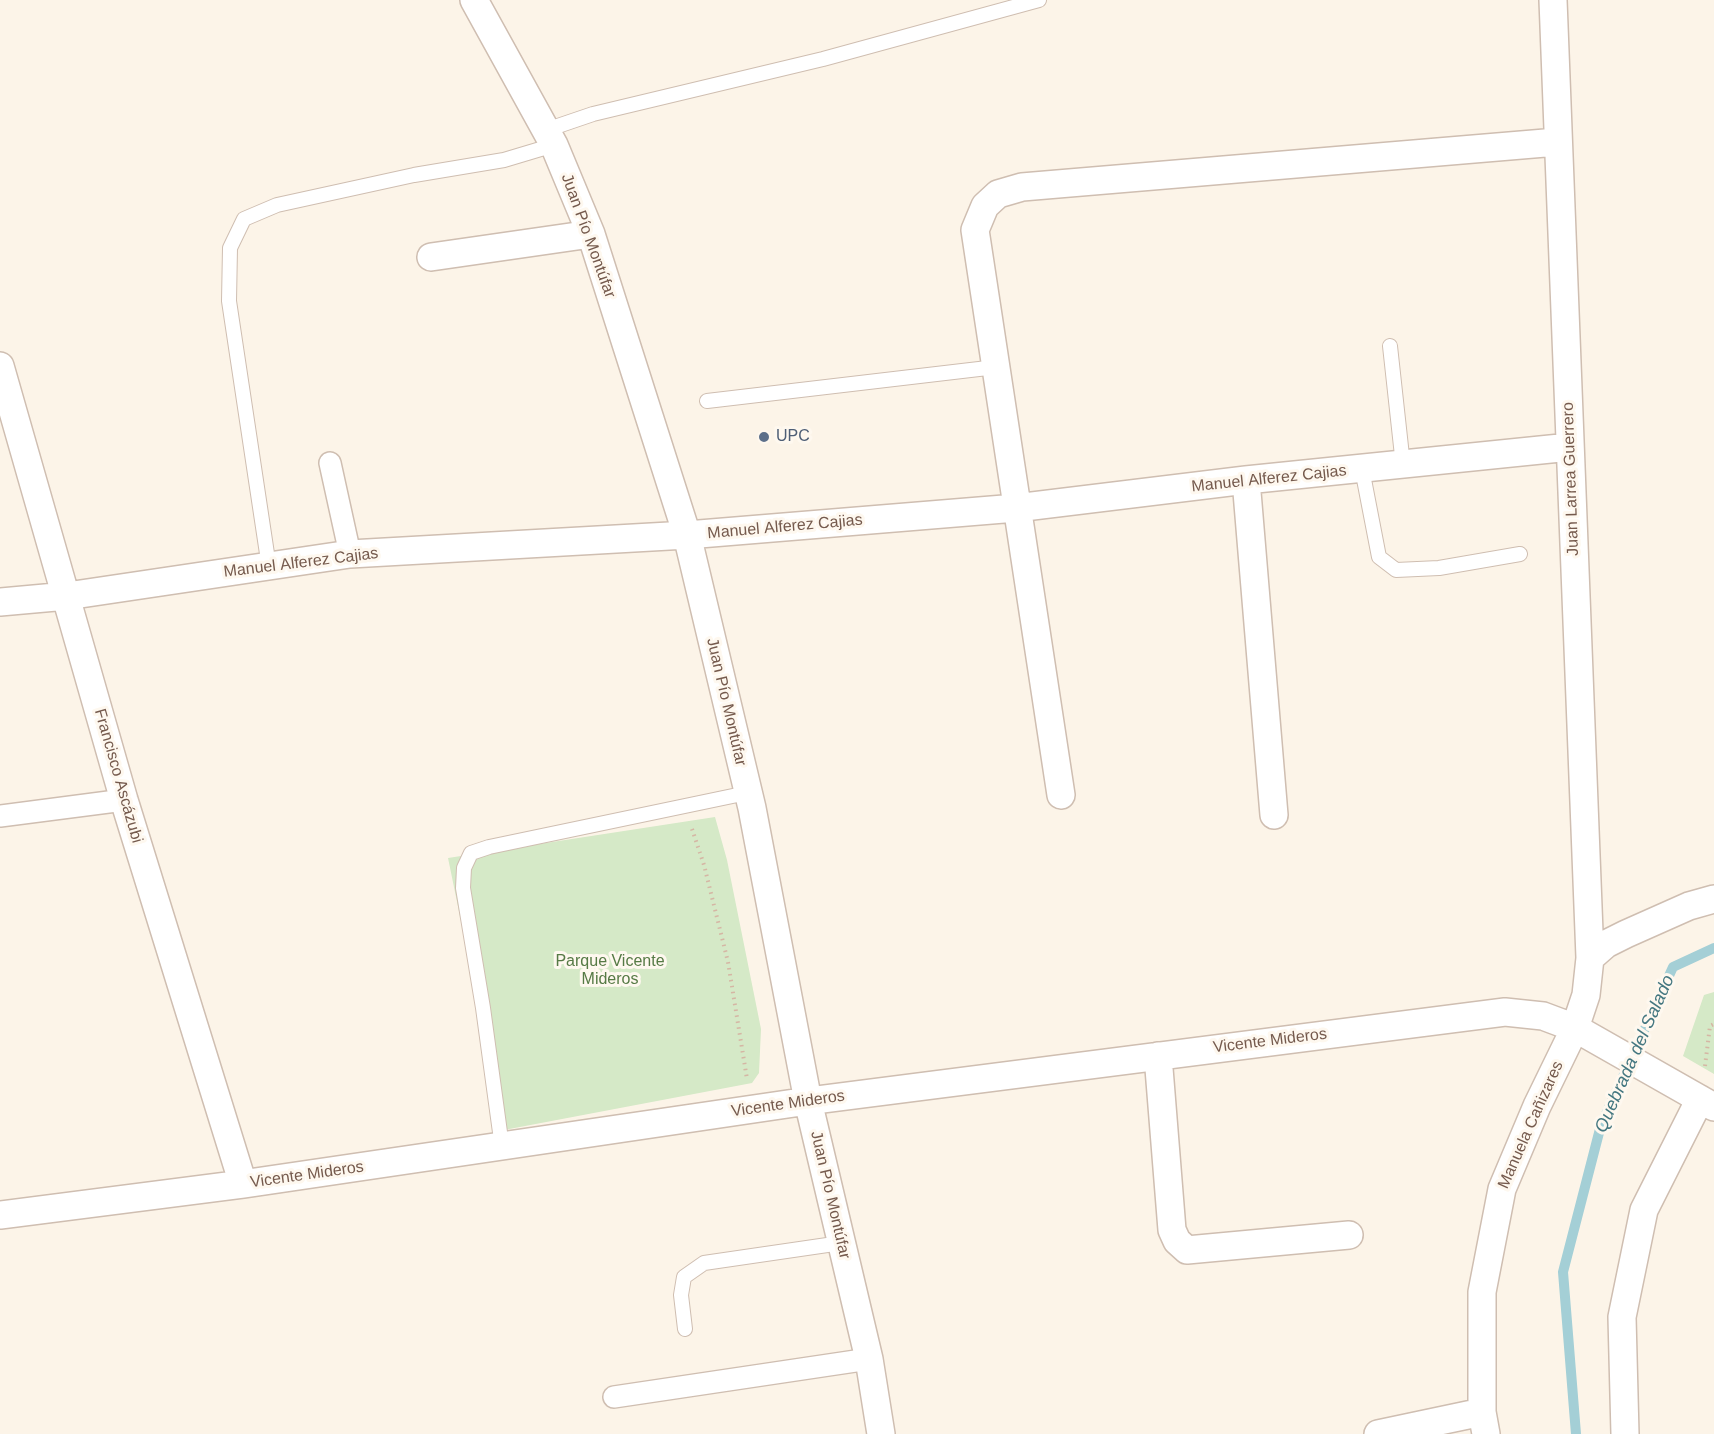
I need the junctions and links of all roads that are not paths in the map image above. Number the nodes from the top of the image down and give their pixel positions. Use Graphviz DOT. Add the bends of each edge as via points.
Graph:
graph roads {
  1 [pos="474,0"];
  2 [pos="1039,0"];
  3 [pos="1552,0"];
  4 [pos="550,138"];
  5 [pos="1557,142"];
  6 [pos="591,234"];
  7 [pos="431,257"];
  8 [pos="1390,346"];
  9 [pos="0,366"];
  10 [pos="996,367"];
  11 [pos="707,401"];
  12 [pos="1570,447"];
  13 [pos="330,464"];
  14 [pos="1403,465"];
  15 [pos="1362,469"];
  16 [pos="1246,480"];
  17 [pos="1016,508"];
  18 [pos="687,535"];
  19 [pos="350,554"];
  20 [pos="1520,554"];
  21 [pos="269,567"];
  22 [pos="67,596"];
  23 [pos="0,602"];
  24 [pos="747,793"];
  25 [pos="1061,795"];
  26 [pos="124,800"];
  27 [pos="1274,815"];
  28 [pos="0,816"];
  29 [pos="1714,899"];
  30 [pos="1590,958"];
  31 [pos="1575,1028"];
  32 [pos="1158,1056"];
  33 [pos="1698,1098"];
  34 [pos="808,1101"];
  35 [pos="502,1147"];
  36 [pos="243,1184"];
  37 [pos="0,1215"];
  38 [pos="1349,1235"];
  39 [pos="841,1243"];
  40 [pos="685,1329"];
  41 [pos="868,1359"];
  42 [pos="614,1397"];
  43 [pos="1484,1423"];
  44 [pos="880,1434"];
  45 [pos="1378,1434"];
  46 [pos="1625,1434"];
  1 -- 4 [label="street, Juan Pío Montúfar"];
  2 -- 4 [label="lane" via="823,59 593,114"];
  3 -- 5 [label="street, Juan Larrea Guerrero"];
  4 -- 6 [label="street, Juan Pío Montúfar"];
  4 -- 21 [label="lane" via="504,160 277,205 244,219 230,248 229,301"];
  5 -- 10 [label="street" via="1022,187 998,194 985,206 975,230"];
  5 -- 12 [label="street, Juan Larrea Guerrero"];
  6 -- 7 [label="street"];
  6 -- 18 [label="street, Juan Pío Montúfar"];
  8 -- 14 [label="lane"];
  9 -- 22 [label="street, Francisco Ascázubi"];
  10 -- 11 [label="lane"];
  10 -- 17 [label="street"];
  12 -- 14 [label="street, Manuel Alferez Cajias"];
  12 -- 30 [label="street, Juan Larrea Guerrero"];
  13 -- 19 [label="street"];
  14 -- 15 [label="street, Manuel Alferez Cajias"];
  15 -- 16 [label="street, Manuel Alferez Cajias"];
  15 -- 20 [label="lane" via="1379,557 1396,570 1439,568"];
  16 -- 17 [label="street, Manuel Alferez Cajias"];
  16 -- 27 [label="street"];
  17 -- 18 [label="street, Manuel Alferez Cajias"];
  17 -- 25 [label="street"];
  18 -- 19 [label="street, Manuel Alferez Cajias"];
  18 -- 24 [label="street, Juan Pío Montúfar"];
  19 -- 21 [label="street, Manuel Alferez Cajias"];
  21 -- 22 [label="street, Manuel Alferez Cajias"];
  22 -- 23 [label="street, Manuel Alferez Cajias"];
  22 -- 26 [label="street, Francisco Ascázubi"];
  24 -- 34 [label="street, Juan Pío Montúfar"];
  24 -- 35 [label="lane" via="471,854 464,868 463,888"];
  26 -- 28 [label="street"];
  26 -- 36 [label="street, Francisco Ascázubi"];
  29 -- 30 [label="street" via="1626,934"];
  30 -- 31 [label="street, Manuela Cañizares" via="1586,995"];
  31 -- 32 [label="street, Vicente Mideros" via="1543,1016 1505,1012"];
  31 -- 33 [label="street, Vicente Mideros"];
  31 -- 43 [label="street, Manuela Cañizares" via="1502,1189 1482,1292"];
  32 -- 34 [label="street, Vicente Mideros"];
  32 -- 38 [label="street" via="1172,1230 1186,1250"];
  33 -- 46 [label="street" via="1644,1210 1622,1317"];
  34 -- 35 [label="street, Vicente Mideros"];
  34 -- 39 [label="street, Juan Pío Montúfar"];
  35 -- 36 [label="street, Vicente Mideros"];
  36 -- 37 [label="street, Vicente Mideros"];
  39 -- 40 [label="lane" via="704,1263 684,1277 681,1295"];
  39 -- 41 [label="street, Juan Pío Montúfar"];
  41 -- 42 [label="street"];
  41 -- 44 [label="street, Juan Pío Montúfar"];
  43 -- 45 [label="street"];
}
